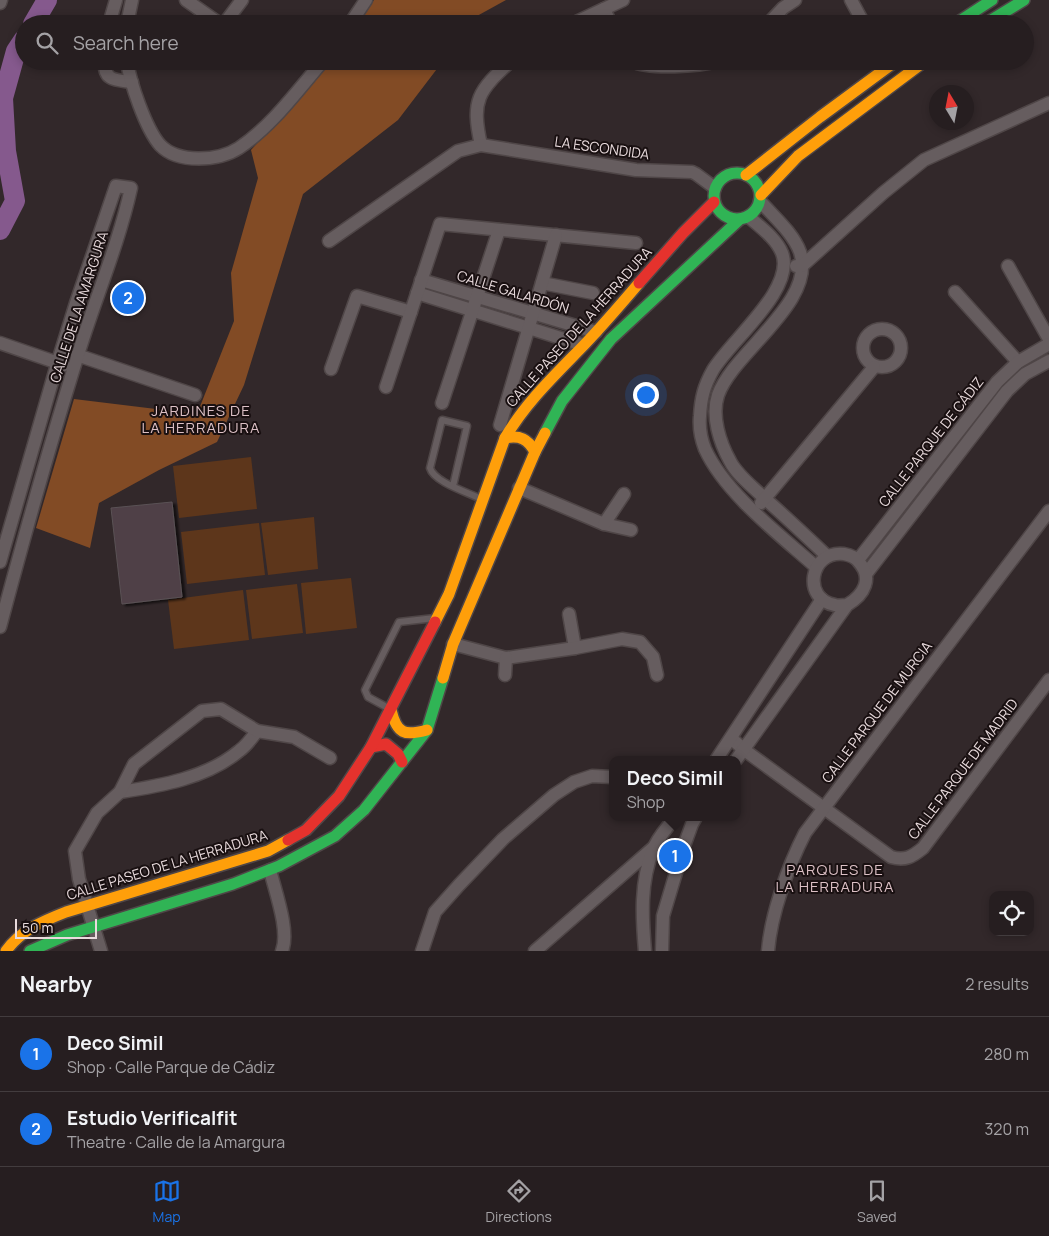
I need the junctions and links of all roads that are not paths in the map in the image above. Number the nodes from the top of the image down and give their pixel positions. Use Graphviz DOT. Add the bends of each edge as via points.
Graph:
graph roads {
  1 [pos="116,0"];
  2 [pos="132,0"];
  3 [pos="186,0"];
  4 [pos="242,0"];
  5 [pos="366,0"];
  6 [pos="623,0"];
  7 [pos="794,0"];
  8 [pos="851,0"];
  9 [pos="992,0"];
  10 [pos="1024,0"];
  11 [pos="976,4"];
  12 [pos="604,9"];
  13 [pos="112,15"];
  14 [pos="129,15"];
  15 [pos="208,15"];
  16 [pos="230,15"];
  17 [pos="356,15"];
  18 [pos="591,15"];
  19 [pos="607,15"];
  20 [pos="776,15"];
  21 [pos="859,15"];
  22 [pos="964,15"];
  23 [pos="1000,15"];
  24 [pos="105,70"];
  25 [pos="129,70"];
  26 [pos="315,70"];
  27 [pos="501,70"];
  28 [pos="881,70"];
  29 [pos="912,70"];
  30 [pos="132,82"];
  31 [pos="1049,103"];
  32 [pos="481,145"];
  33 [pos="746,175"];
  34 [pos="715,188"];
  35 [pos="761,198"];
  36 [pos="714,202"];
  37 [pos="744,218"];
  38 [pos="499,230"];
  39 [pos="556,235"];
  40 [pos="329,241"];
  41 [pos="636,243"];
  42 [pos="784,265"];
  43 [pos="802,266"];
  44 [pos="1008,266"];
  45 [pos="421,280"];
  46 [pos="542,283"];
  47 [pos="954,292"];
  48 [pos="417,293"];
  49 [pos="593,293"];
  50 [pos="477,297"];
  51 [pos="473,311"];
  52 [pos="410,312"];
  53 [pos="533,314"];
  54 [pos="528,328"];
  55 [pos="596,332"];
  56 [pos="1049,339"];
  57 [pos="0,343"];
  58 [pos="1049,344"];
  59 [pos="583,346"];
  60 [pos="78,355"];
  61 [pos="58,361"];
  62 [pos="1018,362"];
  63 [pos="1049,362"];
  64 [pos="874,367"];
  65 [pos="73,369"];
  66 [pos="331,369"];
  67 [pos="386,387"];
  68 [pos="195,395"];
  69 [pos="442,403"];
  70 [pos="525,406"];
  71 [pos="550,422"];
  72 [pos="500,425"];
  73 [pos="505,438"];
  74 [pos="535,452"];
  75 [pos="453,486"];
  76 [pos="519,488"];
  77 [pos="624,494"];
  78 [pos="766,499"];
  79 [pos="482,500"];
  80 [pos="754,510"];
  81 [pos="1049,511"];
  82 [pos="604,524"];
  83 [pos="631,530"];
  84 [pos="827,556"];
  85 [pos="858,560"];
  86 [pos="0,562"];
  87 [pos="816,567"];
  88 [pos="866,574"];
  89 [pos="822,599"];
  90 [pos="847,605"];
  91 [pos="569,614"];
  92 [pos="437,618"];
  93 [pos="0,627"];
  94 [pos="453,644"];
  95 [pos="575,648"];
  96 [pos="506,658"];
  97 [pos="657,674"];
  98 [pos="505,675"];
  99 [pos="1049,680"];
  100 [pos="391,710"];
  101 [pos="426,730"];
  102 [pos="258,731"];
  103 [pos="731,738"];
  104 [pos="371,747"];
  105 [pos="739,755"];
  106 [pos="719,756"];
  107 [pos="741,756"];
  108 [pos="330,758"];
  109 [pos="402,762"];
  110 [pos="609,777"];
  111 [pos="120,792"];
  112 [pos="824,809"];
  113 [pos="670,821"];
  114 [pos="694,821"];
  115 [pos="653,848"];
  116 [pos="270,870"];
  117 [pos="86,906"];
  118 [pos="642,913"];
  119 [pos="664,916"];
  120 [pos="93,927"];
  121 [pos="541,948"];
  122 [pos="6,951"];
  123 [pos="30,951"];
  124 [pos="101,951"];
  125 [pos="282,951"];
  126 [pos="422,951"];
  127 [pos="645,951"];
  128 [pos="662,951"];
  129 [pos="768,951"];
  1 -- 13 [label="street"];
  2 -- 14 [label="street"];
  3 -- 15 [label="street"];
  4 -- 16 [label="street"];
  5 -- 17 [label="street"];
  6 -- 12 [label="street"];
  7 -- 20 [label="street"];
  8 -- 21 [label="street"];
  9 -- 11 [label="main road"];
  10 -- 23 [label="main road"];
  11 -- 22 [label="main road"];
  12 -- 18 [label="street"];
  12 -- 19 [label="street"];
  24 -- 30 [label="street" via="107,76 115,80"];
  25 -- 30 [label="street"];
  26 -- 30 [label="street" via="265,128 238,149 215,158 194,159 162,147 152,135"];
  27 -- 32 [label="street" via="481,94 476,108"];
  28 -- 33 [label="main road"];
  29 -- 35 [label="main road" via="798,156"];
  31 -- 43 [label="street" via="924,160"];
  32 -- 34 [label="street, LA ESCONDIDA" via="636,170 692,172"];
  32 -- 40 [label="street" via="458,151"];
  33 -- 34 [label="main road" via="728,175"];
  33 -- 35 [label="main road" via="756,183"];
  34 -- 36 [label="main road"];
  35 -- 37 [label="main road"];
  35 -- 43 [label="street" via="791,236 800,252"];
  36 -- 37 [label="main road" via="719,212 728,218"];
  36 -- 55 [label="main road, CALLE PASEO DE LA HERRADURA"];
  37 -- 42 [label="street" via="776,243 783,254"];
  37 -- 71 [label="main road" via="611,339 574,384"];
  38 -- 39 [label="street"];
  38 -- 45 [label="street" via="440,224"];
  38 -- 50 [label="street"];
  39 -- 41 [label="street"];
  39 -- 46 [label="street"];
  42 -- 43 [label="street"];
  42 -- 80 [label="street" via="773,297 714,369 701,397 699,426 704,448 716,469"];
  43 -- 78 [label="street" via="799,284 789,304 727,378 717,396 716,422 730,463"];
  44 -- 56 [label="street"];
  45 -- 48 [label="street"];
  45 -- 50 [label="street, CALLE GALARDÓN"];
  46 -- 49 [label="street"];
  46 -- 53 [label="street"];
  47 -- 62 [label="street"];
  48 -- 51 [label="street"];
  48 -- 52 [label="street"];
  50 -- 51 [label="street"];
  50 -- 53 [label="street, CALLE GALARDÓN"];
  51 -- 54 [label="street"];
  51 -- 69 [label="street"];
  52 -- 66 [label="street" via="357,296"];
  52 -- 67 [label="street"];
  53 -- 54 [label="street"];
  53 -- 55 [label="street, CALLE GALARDÓN"];
  54 -- 59 [label="street"];
  54 -- 72 [label="street"];
  55 -- 59 [label="main road, CALLE PASEO DE LA HERRADURA"];
  57 -- 61 [label="street, CALLE DE LA AMARGURA"];
  58 -- 62 [label="street, CALLE PARQUE DE CÁDIZ"];
  59 -- 70 [label="main road, CALLE PASEO DE LA HERRADURA"];
  60 -- 61 [label="street, CALLE DE LA AMARGURA" via="113,255 131,188 116,186"];
  60 -- 65 [label="street, CALLE DE LA AMARGURA"];
  60 -- 68 [label="street"];
  61 -- 65 [label="street"];
  61 -- 86 [label="street, CALLE DE LA AMARGURA"];
  62 -- 85 [label="street, CALLE PARQUE DE CÁDIZ" via="997,382"];
  63 -- 88 [label="street, CALLE PARQUE DE CÁDIZ" via="1025,374 1006,391"];
  64 -- 78 [label="street"];
  65 -- 93 [label="street, CALLE DE LA AMARGURA"];
  70 -- 71 [label="main road" via="532,421"];
  70 -- 73 [label="main road, CALLE PASEO DE LA HERRADURA"];
  71 -- 74 [label="main road"];
  73 -- 74 [label="main road" via="522,436 528,439"];
  73 -- 79 [label="main road, CALLE PASEO DE LA HERRADURA"];
  74 -- 76 [label="main road"];
  75 -- 75 [label="lane" via="435,478 430,468 442,420 467,426"];
  75 -- 79 [label="lane"];
  76 -- 82 [label="street"];
  76 -- 94 [label="main road"];
  77 -- 82 [label="street"];
  78 -- 80 [label="street"];
  78 -- 84 [label="street"];
  79 -- 92 [label="main road, CALLE PASEO DE LA HERRADURA" via="449,594"];
  80 -- 87 [label="street"];
  81 -- 112 [label="street, CALLE PARQUE DE MURCIA"];
  82 -- 83 [label="street"];
  84 -- 85 [label="street" via="849,554"];
  84 -- 87 [label="street"];
  85 -- 88 [label="street"];
  87 -- 89 [label="street" via="813,578 815,590"];
  88 -- 90 [label="street, CALLE PARQUE DE CÁDIZ" via="865,587 858,598"];
  89 -- 90 [label="street" via="834,605"];
  89 -- 103 [label="street"];
  90 -- 105 [label="street, CALLE PARQUE DE CÁDIZ"];
  91 -- 95 [label="street"];
  92 -- 100 [label="main road, CALLE PASEO DE LA HERRADURA"];
  92 -- 100 [label="lane" via="400,622 365,690 368,697"];
  94 -- 96 [label="street"];
  94 -- 101 [label="main road"];
  95 -- 96 [label="street"];
  95 -- 97 [label="street" via="622,639 640,642 653,657"];
  96 -- 98 [label="street"];
  99 -- 112 [label="street, CALLE PARQUE DE MADRID" via="923,848 912,858 899,860 891,857"];
  100 -- 101 [label="main road" via="397,729 410,734"];
  100 -- 104 [label="main road, CALLE PASEO DE LA HERRADURA"];
  101 -- 109 [label="main road"];
  102 -- 108 [label="street" via="294,736"];
  102 -- 111 [label="street" via="240,751 207,771 152,787"];
  102 -- 111 [label="street" via="222,709 202,711 134,764"];
  103 -- 105 [label="street"];
  103 -- 106 [label="street"];
  104 -- 109 [label="main road" via="386,744"];
  104 -- 117 [label="main road, CALLE PASEO DE LA HERRADURA" via="339,796 306,830 290,840 268,851"];
  107 -- 112 [label="street"];
  109 -- 116 [label="main road" via="364,810 335,836"];
  110 -- 126 [label="street" via="592,776 574,782 554,795 504,839 435,912"];
  111 -- 117 [label="street" via="97,812 75,851"];
  112 -- 129 [label="street, CALLE PARQUE DE MURCIA" via="794,854"];
  113 -- 115 [label="street"];
  114 -- 119 [label="street"];
  115 -- 118 [label="street"];
  115 -- 121 [label="street"];
  116 -- 120 [label="main road"];
  116 -- 125 [label="street" via="286,942"];
  117 -- 120 [label="street"];
  117 -- 122 [label="main road, CALLE PASEO DE LA HERRADURA" via="37,924"];
  118 -- 119 [label="street"];
  118 -- 127 [label="street"];
  119 -- 128 [label="street"];
  120 -- 123 [label="main road"];
  120 -- 124 [label="street"];
}
